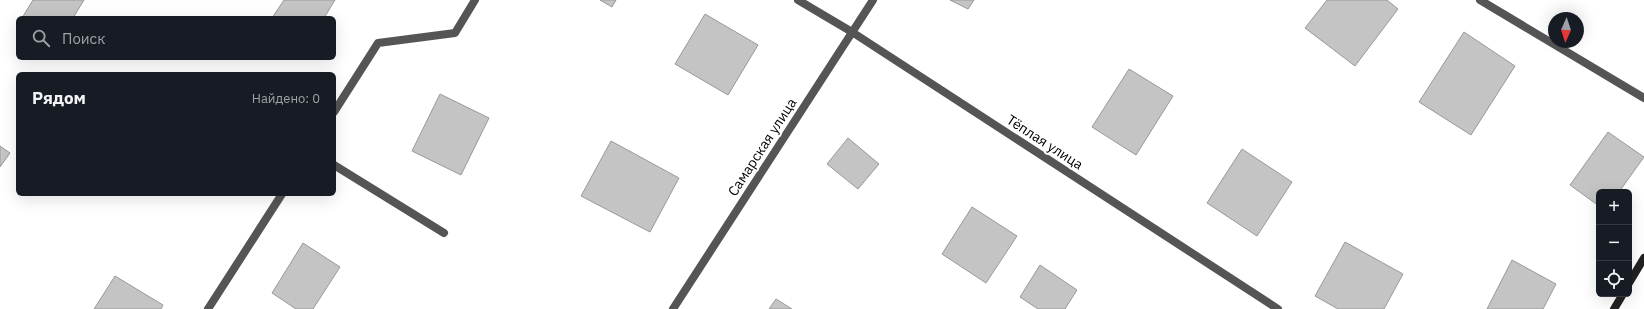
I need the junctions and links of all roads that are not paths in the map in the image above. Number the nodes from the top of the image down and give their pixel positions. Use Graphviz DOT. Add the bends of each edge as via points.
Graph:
graph roads {
  1 [pos="475,0"];
  2 [pos="798,0"];
  3 [pos="873,0"];
  4 [pos="1480,0"];
  5 [pos="852,32"];
  6 [pos="1644,98"];
  7 [pos="336,109"];
  8 [pos="336,166"];
  9 [pos="281,196"];
  10 [pos="444,233"];
  11 [pos="1644,258"];
  12 [pos="1632,278"];
  13 [pos="1620,297"];
  14 [pos="208,309"];
  15 [pos="673,309"];
  16 [pos="1278,309"];
  17 [pos="1614,309"];
  1 -- 7 [label="street" via="455,32 378,43"];
  2 -- 5 [label="street, Тёплая улица"];
  3 -- 5 [label="street, Самарская улица"];
  4 -- 6 [label="street"];
  5 -- 15 [label="street, Самарская улица"];
  5 -- 16 [label="street, Тёплая улица"];
  8 -- 10 [label="street"];
  9 -- 14 [label="street"];
  11 -- 12 [label="street"];
  13 -- 17 [label="street"];
}
